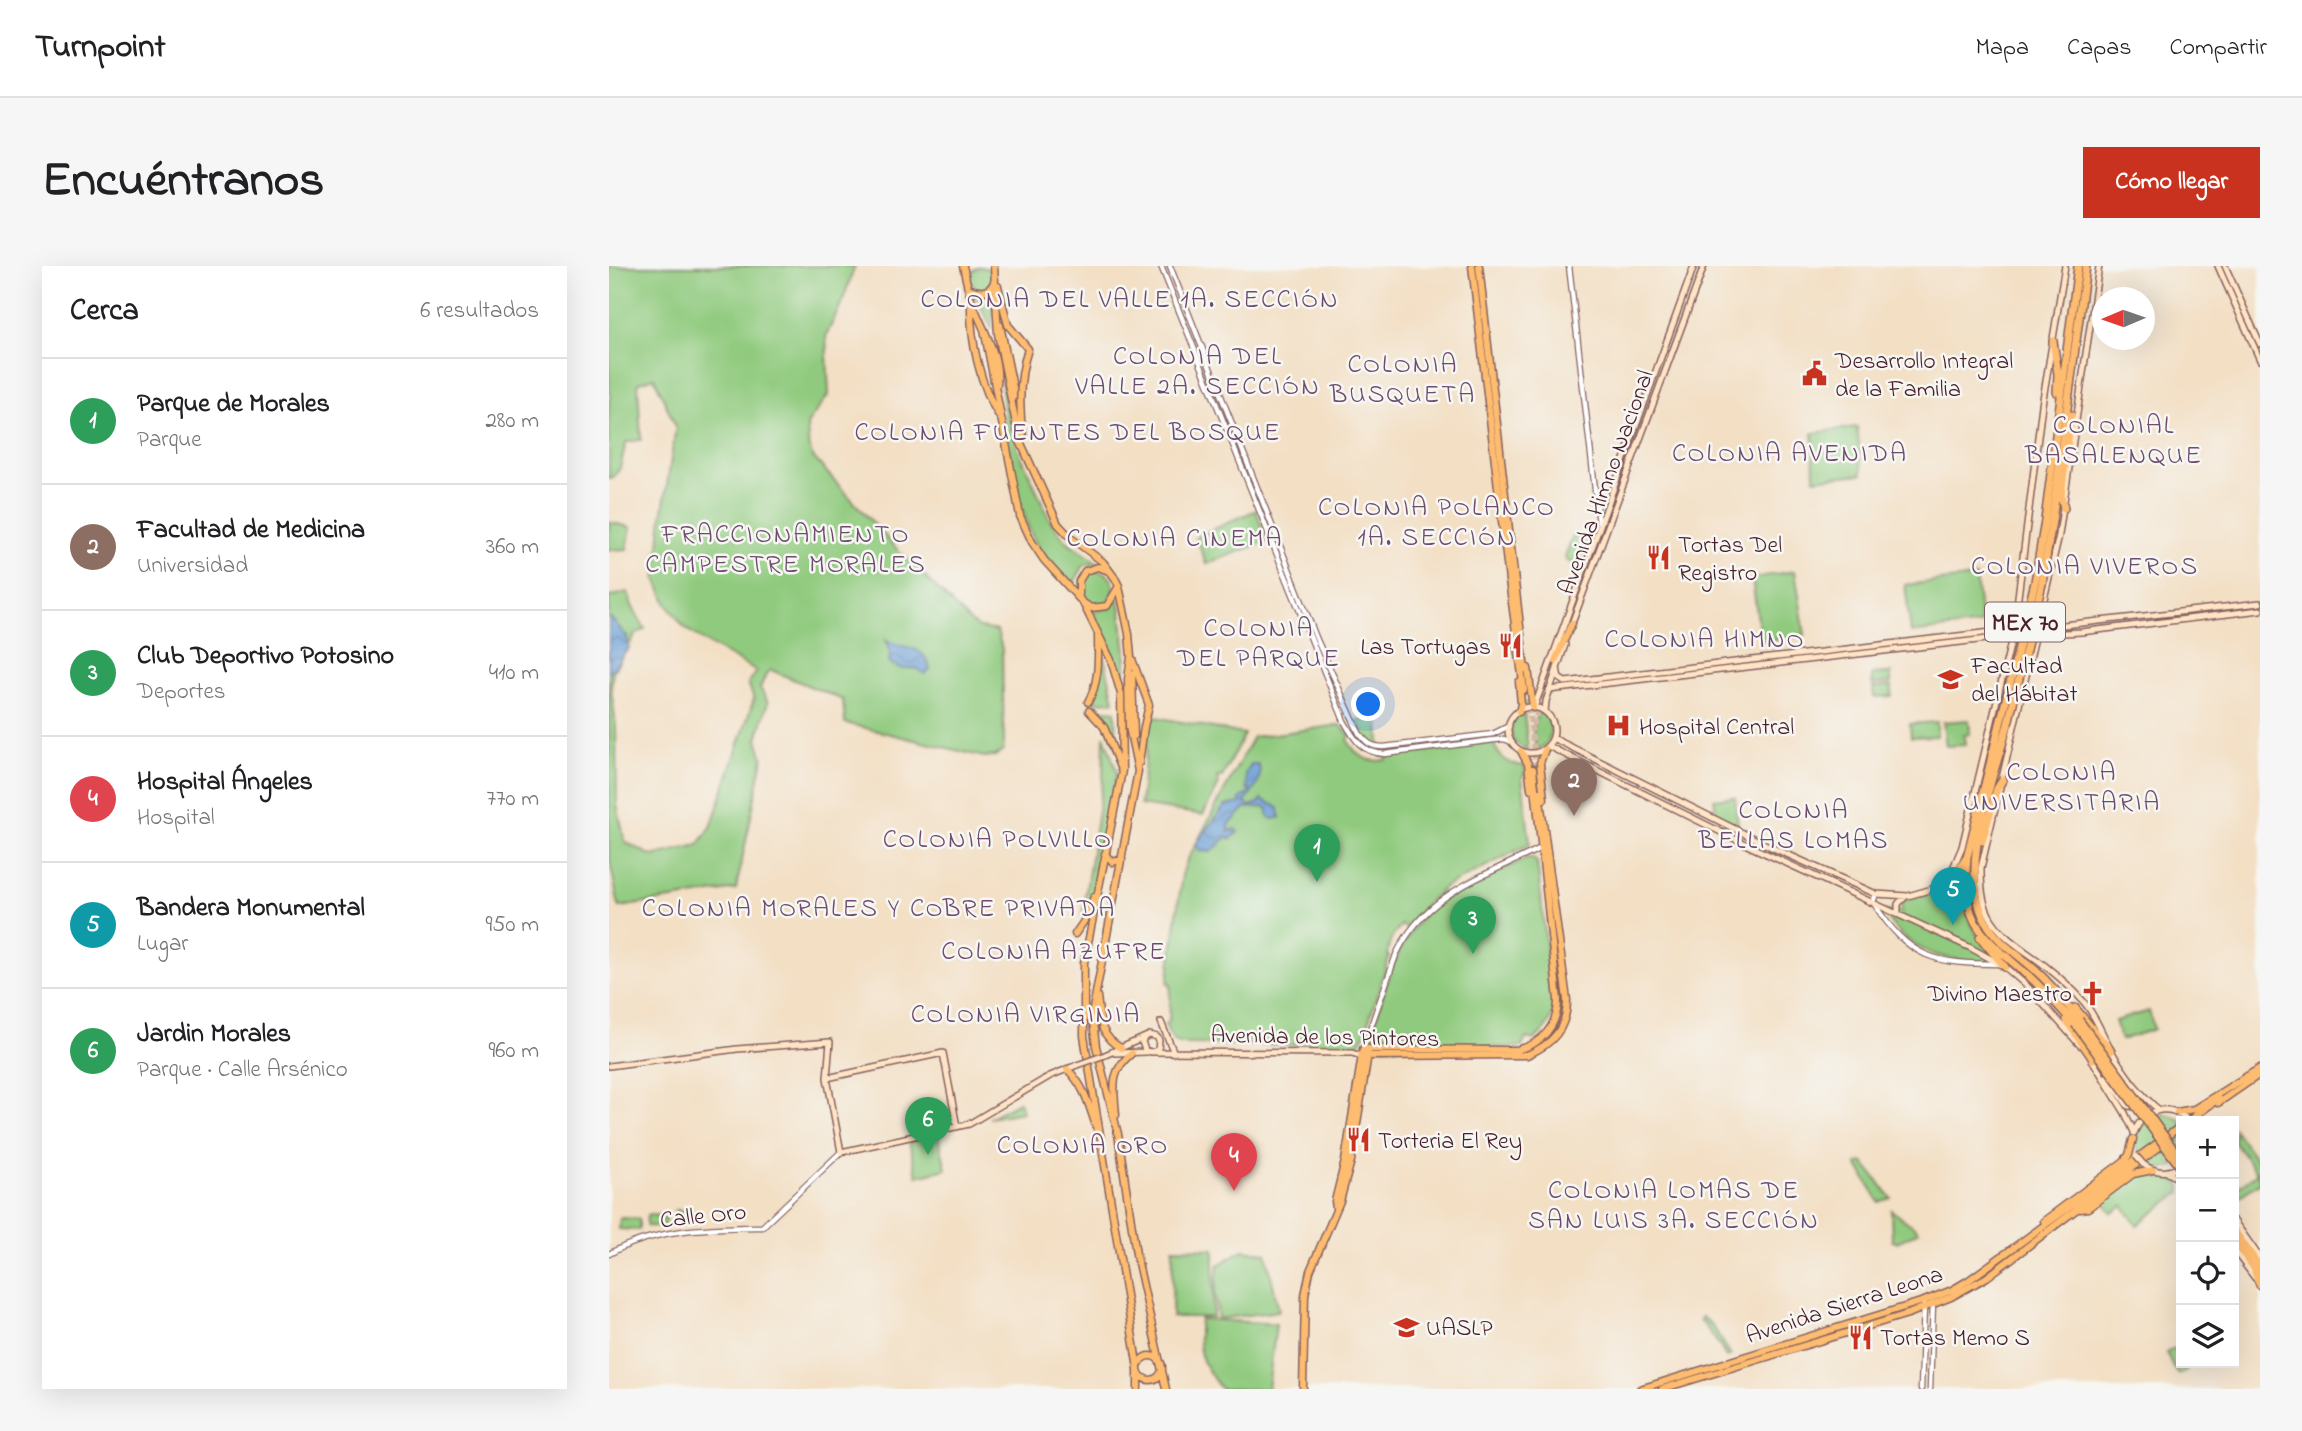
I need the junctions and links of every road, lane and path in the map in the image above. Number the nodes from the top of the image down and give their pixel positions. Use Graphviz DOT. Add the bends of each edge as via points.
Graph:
graph roads {
  1 [pos="963,266"];
  2 [pos="1161,266"];
  3 [pos="1170,266"];
  4 [pos="1472,266"];
  5 [pos="1479,266"];
  6 [pos="1569,266"];
  7 [pos="1694,266"];
  8 [pos="1705,266"];
  9 [pos="2065,266"];
  10 [pos="2078,266"];
  11 [pos="2088,266"];
  12 [pos="2099,266"];
  13 [pos="2218,266"];
  14 [pos="2225,266"];
  15 [pos="971,268"];
  16 [pos="993,270"];
  17 [pos="965,275"];
  18 [pos="968,288"];
  19 [pos="972,301"];
  20 [pos="2053,341"];
  21 [pos="2260,344"];
  22 [pos="2260,360"];
  23 [pos="2071,380"];
  24 [pos="1003,422"];
  25 [pos="2056,431"];
  26 [pos="1025,456"];
  27 [pos="2064,508"];
  28 [pos="2048,521"];
  29 [pos="1599,524"];
  30 [pos="1111,572"];
  31 [pos="1119,586"];
  32 [pos="1294,591"];
  33 [pos="1081,600"];
  34 [pos="2260,603"];
  35 [pos="2017,608"];
  36 [pos="2260,610"];
  37 [pos="2042,612"];
  38 [pos="1572,623"];
  39 [pos="2037,631"];
  40 [pos="1097,632"];
  41 [pos="1519,632"];
  42 [pos="2013,633"];
  43 [pos="1999,634"];
  44 [pos="2009,649"];
  45 [pos="2032,656"];
  46 [pos="1131,657"];
  47 [pos="2007,657"];
  48 [pos="1556,664"];
  49 [pos="1546,671"];
  50 [pos="1661,674"];
  51 [pos="1529,678"];
  52 [pos="1526,690"];
  53 [pos="1549,690"];
  54 [pos="1088,702"];
  55 [pos="1533,708"];
  56 [pos="1089,711"];
  57 [pos="1519,712"];
  58 [pos="1545,712"];
  59 [pos="1509,726"];
  60 [pos="1553,738"];
  61 [pos="1511,742"];
  62 [pos="1546,747"];
  63 [pos="1521,751"];
  64 [pos="1535,769"];
  65 [pos="1122,771"];
  66 [pos="1138,771"];
  67 [pos="2003,779"];
  68 [pos="1542,834"];
  69 [pos="1541,848"];
  70 [pos="1105,854"];
  71 [pos="1971,857"];
  72 [pos="1122,859"];
  73 [pos="1102,872"];
  74 [pos="1119,875"];
  75 [pos="1099,886"];
  76 [pos="1939,887"];
  77 [pos="1876,894"];
  78 [pos="1908,896"];
  79 [pos="1873,902"];
  80 [pos="1899,914"];
  81 [pos="1973,917"];
  82 [pos="1075,934"];
  83 [pos="2002,965"];
  84 [pos="2032,967"];
  85 [pos="2027,975"];
  86 [pos="1096,990"];
  87 [pos="1161,1022"];
  88 [pos="2077,1022"];
  89 [pos="1554,1025"];
  90 [pos="1561,1030"];
  91 [pos="1548,1032"];
  92 [pos="1144,1038"];
  93 [pos="1554,1039"];
  94 [pos="1160,1042"];
  95 [pos="1121,1048"];
  96 [pos="2111,1051"];
  97 [pos="1151,1052"];
  98 [pos="1365,1052"];
  99 [pos="1132,1053"];
  100 [pos="1174,1053"];
  101 [pos="1474,1053"];
  102 [pos="1108,1054"];
  103 [pos="2093,1059"];
  104 [pos="609,1066"];
  105 [pos="2097,1067"];
  106 [pos="1067,1069"];
  107 [pos="2260,1072"];
  108 [pos="827,1078"];
  109 [pos="2240,1080"];
  110 [pos="2252,1085"];
  111 [pos="2218,1094"];
  112 [pos="2145,1097"];
  113 [pos="2159,1110"];
  114 [pos="2177,1112"];
  115 [pos="2182,1116"];
  116 [pos="2196,1116"];
  117 [pos="957,1128"];
  118 [pos="2176,1132"];
  119 [pos="2176,1132"];
  120 [pos="1118,1134"];
  121 [pos="2133,1136"];
  122 [pos="1102,1140"];
  123 [pos="841,1152"];
  124 [pos="2176,1152"];
  125 [pos="2176,1160"];
  126 [pos="2176,1169"];
  127 [pos="2153,1170"];
  128 [pos="2165,1172"];
  129 [pos="2179,1179"];
  130 [pos="2078,1210"];
  131 [pos="2239,1230"];
  132 [pos="2031,1236"];
  133 [pos="2239,1238"];
  134 [pos="2236,1242"];
  135 [pos="609,1254"];
  136 [pos="2239,1257"];
  137 [pos="2013,1258"];
  138 [pos="1988,1262"];
  139 [pos="2257,1262"];
  140 [pos="2260,1276"];
  141 [pos="2260,1285"];
  142 [pos="1969,1288"];
  143 [pos="1933,1301"];
  144 [pos="1924,1304"];
  145 [pos="1908,1314"];
  146 [pos="1916,1319"];
  147 [pos="1162,1365"];
  148 [pos="1138,1369"];
  149 [pos="1674,1382"];
  150 [pos="1138,1389"];
  151 [pos="1166,1389"];
  152 [pos="1303,1389"];
  153 [pos="1640,1389"];
  154 [pos="1662,1389"];
  155 [pos="1921,1389"];
  156 [pos="1930,1389"];
  1 -- 17 [label="main road"];
  2 -- 32 [label="street"];
  3 -- 32 [label="street"];
  4 -- 41 [label="main road"];
  5 -- 41 [label="main road"];
  6 -- 29 [label="street"];
  7 -- 29 [label="main road, Avenida Himno Nacional"];
  8 -- 38 [label="main road, Avenida Himno Nacional"];
  9 -- 20 [label="main road"];
  10 -- 25 [label="highway, MEX 70"];
  11 -- 23 [label="highway, MEX 70"];
  12 -- 27 [label="main road"];
  13 -- 22 [label="main road"];
  14 -- 21 [label="main road"];
  15 -- 17 [label="main road"];
  16 -- 18 [label="main road" via="993,286 986,291"];
  16 -- 26 [label="main road" via="998,320"];
  16 -- 26 [label="main road" via="1008,325 1028,349 1021,412"];
  17 -- 18 [label="main road"];
  18 -- 19 [label="main road"];
  19 -- 24 [label="main road" via="991,340"];
  19 -- 24 [label="main road" via="972,331 982,374 991,404"];
  20 -- 25 [label="highway" via="2058,373"];
  20 -- 35 [label="main road"];
  23 -- 27 [label="highway" via="2061,496"];
  23 -- 28 [label="highway, MEX 70"];
  24 -- 33 [label="main road" via="1020,516 1044,560"];
  25 -- 28 [label="highway, MEX 70"];
  26 -- 30 [label="main road" via="1058,524"];
  27 -- 37 [label="main road"];
  28 -- 71 [label="highway, MEX 70, bridge" via="2042,584"];
  29 -- 49 [label="main road, Avenida Himno Nacional"];
  30 -- 31 [label="main road"];
  30 -- 33 [label="main road" via="1098,567 1085,570 1077,587"];
  31 -- 33 [label="main road" via="1107,606 1091,608"];
  31 -- 46 [label="main road"];
  32 -- 59 [label="street" via="1366,743 1384,747 1493,734"];
  32 -- 61 [label="street" via="1345,721 1362,748 1384,754 1504,739"];
  33 -- 40 [label="main road"];
  34 -- 39 [label="main road"];
  35 -- 37 [label="main road" via="2030,617"];
  35 -- 42 [label="main road"];
  35 -- 43 [label="main road"];
  36 -- 39 [label="main road" via="2081,632"];
  37 -- 39 [label="main road"];
  38 -- 48 [label="main road"];
  39 -- 42 [label="main road"];
  39 -- 45 [label="main road"];
  40 -- 54 [label="main road" via="1097,675"];
  40 -- 65 [label="main road" via="1111,660 1122,701"];
  41 -- 51 [label="main road"];
  41 -- 52 [label="main road"];
  41 -- 57 [label="main road"];
  42 -- 43 [label="main road"];
  42 -- 44 [label="main road"];
  43 -- 44 [label="main road"];
  43 -- 50 [label="main road"];
  44 -- 47 [label="main road"];
  45 -- 47 [label="main road" via="2020,651"];
  45 -- 67 [label="main road"];
  46 -- 66 [label="main road"];
  46 -- 66 [label="main road" via="1149,705"];
  47 -- 76 [label="main road" via="1962,847"];
  48 -- 50 [label="main road" via="1559,678 1565,682"];
  48 -- 53 [label="main road"];
  49 -- 51 [label="main road" via="1538,683"];
  49 -- 55 [label="main road, Avenida Himno Nacional"];
  50 -- 53 [label="main road"];
  51 -- 55 [label="main road"];
  53 -- 58 [label="main road"];
  55 -- 57 [label="main road"];
  55 -- 58 [label="main road"];
  56 -- 65 [label="main road" via="1104,727"];
  57 -- 59 [label="main road"];
  58 -- 60 [label="main road" via="1553,724"];
  59 -- 61 [label="main road"];
  60 -- 62 [label="main road"];
  60 -- 77 [label="main road"];
  61 -- 63 [label="main road"];
  62 -- 63 [label="main road" via="1533,753"];
  62 -- 68 [label="main road" via="1540,763 1546,818"];
  62 -- 79 [label="main road"];
  63 -- 68 [label="main road" via="1528,764"];
  64 -- 68 [label="main road"];
  65 -- 70 [label="main road"];
  66 -- 72 [label="main road"];
  67 -- 71 [label="highway"];
  67 -- 96 [label="main road" via="1981,869 1983,901 2010,942 2082,999"];
  68 -- 69 [label="main road"];
  68 -- 90 [label="main road" via="1567,1000"];
  69 -- 89 [label="main road" via="1558,1000"];
  69 -- 98 [label="street" via="1427,909 1398,949"];
  70 -- 72 [label="main road" via="1113,862"];
  70 -- 73 [label="main road"];
  71 -- 76 [label="highway" via="1953,880"];
  71 -- 81 [label="highway, MEX 70" via="1965,889"];
  71 -- 84 [label="highway, MEX 70" via="1977,900 1989,927"];
  72 -- 74 [label="main road"];
  73 -- 74 [label="main road" via="1111,870"];
  73 -- 75 [label="main road"];
  74 -- 86 [label="main road"];
  75 -- 82 [label="main road"];
  75 -- 122 [label="main road" via="1084,963 1084,1036"];
  76 -- 78 [label="main road"];
  77 -- 78 [label="main road"];
  77 -- 79 [label="street"];
  78 -- 80 [label="main road" via="1900,900"];
  79 -- 80 [label="main road"];
  79 -- 83 [label="street" via="1893,933 1924,954 1959,964"];
  80 -- 83 [label="main road"];
  81 -- 83 [label="highway" via="1978,934"];
  81 -- 85 [label="highway, MEX 70" via="1980,932"];
  83 -- 103 [label="main road"];
  84 -- 88 [label="highway, MEX 70" via="2054,988"];
  84 -- 96 [label="highway" via="2050,978"];
  85 -- 88 [label="highway, MEX 70"];
  85 -- 103 [label="highway"];
  86 -- 95 [label="main road" via="1102,1031"];
  86 -- 120 [label="main road" via="1092,1014 1095,1046"];
  87 -- 100 [label="main road"];
  88 -- 124 [label="highway, MEX 70, bridge"];
  88 -- 125 [label="highway, MEX 70, bridge"];
  89 -- 90 [label="main road"];
  89 -- 91 [label="main road"];
  90 -- 93 [label="main road"];
  91 -- 93 [label="main road"];
  91 -- 101 [label="main road" via="1523,1049"];
  92 -- 94 [label="main road" via="1153,1035"];
  92 -- 95 [label="main road"];
  92 -- 97 [label="main road" via="1142,1045"];
  93 -- 101 [label="main road" via="1527,1055"];
  94 -- 97 [label="main road"];
  94 -- 100 [label="main road"];
  95 -- 102 [label="main road"];
  96 -- 112 [label="main road"];
  97 -- 99 [label="main road, Avenida de los Pintores"];
  97 -- 100 [label="main road, Avenida de los Pintores"];
  98 -- 100 [label="main road, Avenida de los Pintores"];
  98 -- 101 [label="main road, Avenida de los Pintores"];
  98 -- 152 [label="main road" via="1336,1209 1305,1295"];
  99 -- 102 [label="main road, Avenida de los Pintores"];
  99 -- 120 [label="main road" via="1115,1075"];
  102 -- 106 [label="main road, bridge"];
  103 -- 105 [label="main road"];
  104 -- 108 [label="main road" via="829,1042"];
  105 -- 112 [label="main road" via="2128,1106 2138,1107"];
  105 -- 121 [label="main road" via="2125,1113"];
  106 -- 117 [label="main road"];
  106 -- 122 [label="main road" via="1088,1098"];
  107 -- 109 [label="main road"];
  107 -- 110 [label="main road"];
  107 -- 116 [label="main road"];
  108 -- 117 [label="main road" via="943,1054"];
  108 -- 123 [label="main road"];
  109 -- 111 [label="main road"];
  109 -- 111 [label="main road" via="2225,1085"];
  111 -- 114 [label="main road" via="2195,1109"];
  112 -- 113 [label="main road"];
  113 -- 114 [label="main road"];
  113 -- 121 [label="main road" via="2143,1117"];
  114 -- 115 [label="main road"];
  117 -- 123 [label="main road"];
  118 -- 130 [label="main road, Avenida Sierra Leona"];
  119 -- 132 [label="main road, Avenida Sierra Leona"];
  120 -- 147 [label="main road" via="1133,1235"];
  121 -- 127 [label="main road, bridge" via="2136,1156"];
  121 -- 132 [label="main road" via="2124,1161 2039,1225"];
  122 -- 148 [label="main road"];
  123 -- 135 [label="street, Calle Oro" via="762,1227 680,1231"];
  126 -- 128 [label="main road"];
  127 -- 128 [label="main road"];
  127 -- 130 [label="main road" via="2133,1174 2088,1208"];
  128 -- 129 [label="main road"];
  130 -- 137 [label="main road, Avenida Sierra Leona"];
  131 -- 139 [label="main road"];
  132 -- 138 [label="main road, Avenida Sierra Leona"];
  133 -- 139 [label="highway"];
  134 -- 139 [label="highway"];
  136 -- 141 [label="main road"];
  137 -- 138 [label="main road"];
  137 -- 142 [label="main road, Avenida Sierra Leona"];
  138 -- 142 [label="main road"];
  138 -- 143 [label="main road, Avenida Sierra Leona"];
  139 -- 140 [label="highway"];
  139 -- 141 [label="highway"];
  142 -- 143 [label="main road, Avenida Sierra Leona"];
  143 -- 144 [label="main road, Avenida Sierra Leona"];
  143 -- 156 [label="street"];
  144 -- 145 [label="main road, Avenida Sierra Leona"];
  144 -- 149 [label="main road, Avenida Sierra Leona"];
  144 -- 155 [label="street"];
  145 -- 146 [label="main road"];
  145 -- 149 [label="main road, Avenida Sierra Leona"];
  147 -- 148 [label="main road" via="1156,1357 1147,1357"];
  147 -- 148 [label="main road" via="1158,1377 1151,1379"];
  147 -- 151 [label="main road"];
  148 -- 150 [label="main road"];
  149 -- 153 [label="main road, Avenida Sierra Leona"];
  149 -- 154 [label="main road, Avenida Sierra Leona"];
}
